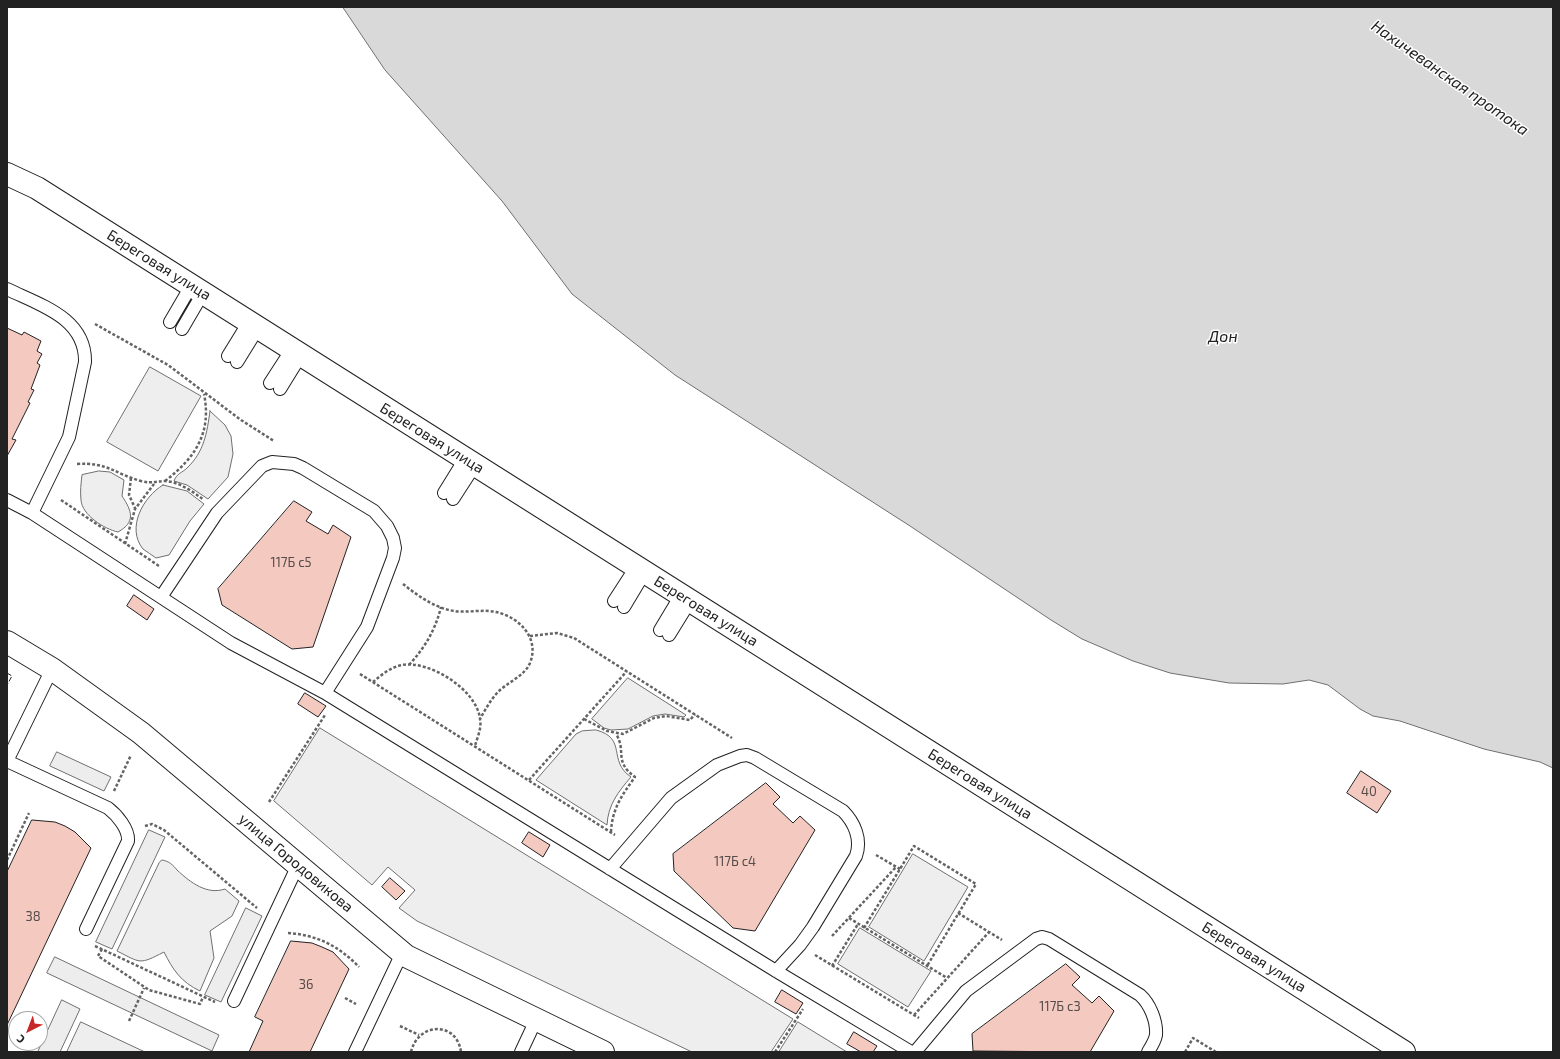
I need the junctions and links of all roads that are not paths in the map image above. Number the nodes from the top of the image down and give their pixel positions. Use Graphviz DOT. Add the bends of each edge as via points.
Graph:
graph roads {
  1 [pos="7,174"];
  2 [pos="7,290"];
  3 [pos="197,290"];
  4 [pos="170,322"];
  5 [pos="253,325"];
  6 [pos="182,329"];
  7 [pos="297,352"];
  8 [pos="232,359"];
  9 [pos="275,386"];
  10 [pos="470,462"];
  11 [pos="448,496"];
  12 [pos="7,500"];
  13 [pos="32,512"];
  14 [pos="640,570"];
  15 [pos="161,597"];
  16 [pos="686,598"];
  17 [pos="619,604"];
  18 [pos="664,632"];
  19 [pos="7,642"];
  20 [pos="52,669"];
  21 [pos="325,693"];
  22 [pos="7,761"];
  23 [pos="298,865"];
  24 [pos="610,869"];
  25 [pos="86,929"];
  26 [pos="402,952"];
  27 [pos="776,971"];
  28 [pos="234,1000"];
  29 [pos="536,1020"];
  30 [pos="355,1052"];
  31 [pos="521,1052"];
  32 [pos="603,1052"];
  33 [pos="910,1052"];
  34 [pos="915,1052"];
  35 [pos="1148,1052"];
  36 [pos="1404,1052"];
  1 -- 3 [label="street, Береговая улица" via="37,188"];
  2 -- 13 [label="lane" via="69,322 82,343 85,362 69,437"];
  3 -- 4 [label="lane"];
  3 -- 5 [label="street, Береговая улица"];
  3 -- 6 [label="lane"];
  5 -- 7 [label="street, Береговая улица"];
  5 -- 8 [label="lane"];
  7 -- 9 [label="lane"];
  7 -- 10 [label="street, Береговая улица"];
  10 -- 11 [label="lane"];
  10 -- 14 [label="street, Береговая улица"];
  12 -- 13 [label="lane"];
  13 -- 15 [label="lane"];
  14 -- 16 [label="street, Береговая улица"];
  14 -- 17 [label="lane"];
  15 -- 21 [label="lane" via="231,643"];
  15 -- 21 [label="lane" via="217,513 266,463 294,464 381,517 390,532 395,548 367,627"];
  16 -- 18 [label="lane"];
  16 -- 36 [label="street, Береговая улица"];
  19 -- 20 [label="street, улица Городовикова"];
  20 -- 22 [label="lane"];
  20 -- 23 [label="street, улица Городовикова" via="141,733"];
  21 -- 24 [label="lane"];
  22 -- 25 [label="lane" via="106,807 127,831 128,841"];
  23 -- 26 [label="street, улица Городовикова"];
  23 -- 28 [label="lane"];
  24 -- 27 [label="lane"];
  24 -- 27 [label="lane" via="672,798 717,765 747,755 843,811 854,826 858,844 856,856 813,927"];
  26 -- 29 [label="street, улица Городовикова"];
  26 -- 30 [label="lane"];
  27 -- 33 [label="lane"];
  29 -- 31 [label="lane"];
  29 -- 32 [label="street, улица Городовикова"];
  34 -- 35 [label="lane" via="966,991 1042,937 1146,1000 1156,1028 1156,1036"];
}
